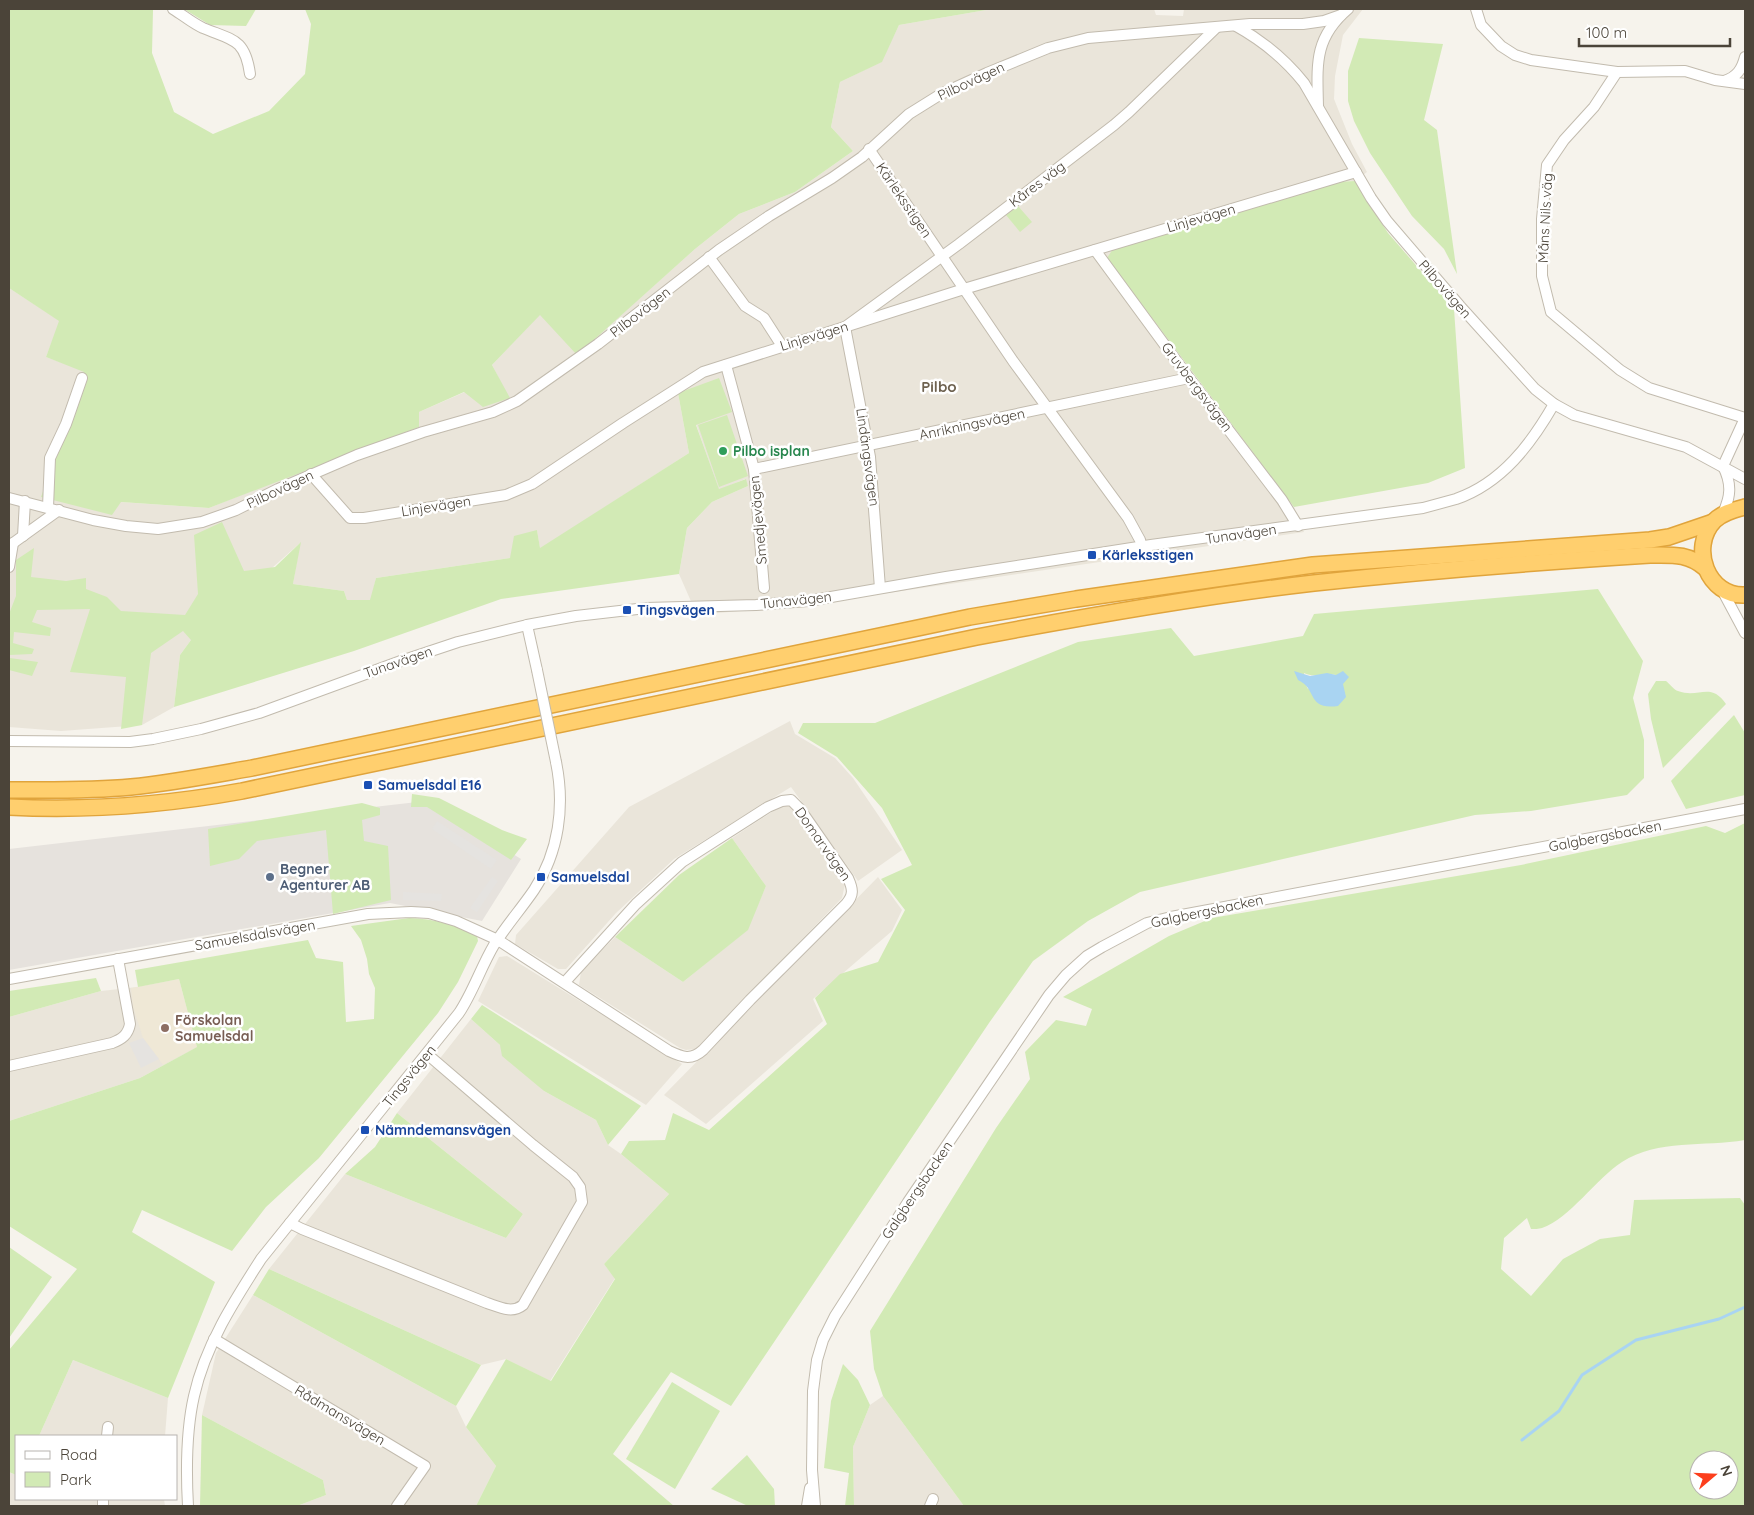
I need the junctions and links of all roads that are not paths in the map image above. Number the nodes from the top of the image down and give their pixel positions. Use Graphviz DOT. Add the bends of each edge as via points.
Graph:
graph roads {
  1 [pos="172,9"];
  2 [pos="1476,9"];
  3 [pos="1344,12"];
  4 [pos="1236,26"];
  5 [pos="1217,27"];
  6 [pos="1745,57"];
  7 [pos="1617,72"];
  8 [pos="250,74"];
  9 [pos="1715,80"];
  10 [pos="1745,84"];
  11 [pos="1318,106"];
  12 [pos="870,149"];
  13 [pos="1356,172"];
  14 [pos="1095,250"];
  15 [pos="941,255"];
  16 [pos="709,257"];
  17 [pos="964,289"];
  18 [pos="845,327"];
  19 [pos="782,346"];
  20 [pos="726,365"];
  21 [pos="82,378"];
  22 [pos="1189,378"];
  23 [pos="1554,404"];
  24 [pos="1047,408"];
  25 [pos="1745,418"];
  26 [pos="868,445"];
  27 [pos="1723,466"];
  28 [pos="754,468"];
  29 [pos="311,474"];
  30 [pos="1745,479"];
  31 [pos="9,498"];
  32 [pos="25,501"];
  33 [pos="48,508"];
  34 [pos="1745,508"];
  35 [pos="59,510"];
  36 [pos="1718,518"];
  37 [pos="1298,526"];
  38 [pos="23,536"];
  39 [pos="11,545"];
  40 [pos="1142,547"];
  41 [pos="9,567"];
  42 [pos="1705,568"];
  43 [pos="764,588"];
  44 [pos="880,588"];
  45 [pos="1722,590"];
  46 [pos="1745,595"];
  47 [pos="527,625"];
  48 [pos="1745,633"];
  49 [pos="9,741"];
  50 [pos="9,790"];
  51 [pos="9,807"];
  52 [pos="1745,809"];
  53 [pos="498,940"];
  54 [pos="118,960"];
  55 [pos="9,979"];
  56 [pos="565,982"];
  57 [pos="427,1054"];
  58 [pos="9,1066"];
  59 [pos="290,1223"];
  60 [pos="214,1340"];
  61 [pos="812,1470"];
  62 [pos="188,1506"];
  63 [pos="397,1506"];
  64 [pos="807,1506"];
  65 [pos="815,1506"];
  1 -- 8 [label="street" via="238,43 246,54"];
  2 -- 7 [label="street" via="1481,25 1501,46 1515,55"];
  3 -- 4 [label="street, Pilbovägen" via="1324,21 1303,24"];
  3 -- 11 [label="street" via="1330,27 1321,46"];
  4 -- 5 [label="street, Pilbovägen"];
  4 -- 11 [label="street, Pilbovägen" via="1258,39 1293,70"];
  5 -- 12 [label="street, Pilbovägen" via="1088,38 1048,48 928,101"];
  5 -- 15 [label="street, Kåres väg" via="1114,125"];
  6 -- 9 [label="street" via="1736,75 1726,80"];
  7 -- 9 [label="street" via="1685,71"];
  7 -- 25 [label="street, Måns Nils väg" via="1594,107 1564,140 1547,165 1542,219 1542,276 1551,312 1620,370 1649,388"];
  9 -- 10 [label="street"];
  11 -- 13 [label="street, Pilbovägen"];
  12 -- 15 [label="street, Kärleksstigen"];
  12 -- 16 [label="street, Pilbovägen" via="832,178 768,216"];
  13 -- 14 [label="street, Linjevägen"];
  13 -- 23 [label="street, Pilbovägen" via="1399,237 1517,370"];
  14 -- 17 [label="street, Linjevägen"];
  14 -- 22 [label="street, Gruvbergsvägen"];
  15 -- 17 [label="street, Kärleksstigen"];
  15 -- 18 [label="street, Kåres väg"];
  16 -- 19 [label="street" via="745,306 764,318"];
  16 -- 29 [label="street, Pilbovägen" via="590,350 511,405 384,445"];
  17 -- 18 [label="street, Linjevägen"];
  17 -- 24 [label="street, Kärleksstigen"];
  18 -- 19 [label="street, Linjevägen"];
  18 -- 26 [label="street, Lindängsvägen"];
  19 -- 20 [label="street, Linjevägen"];
  20 -- 28 [label="street, Smedjevägen"];
  20 -- 29 [label="street, Linjevägen" via="692,378 532,484 506,495 350,518"];
  21 -- 33 [label="street" via="50,458"];
  22 -- 24 [label="street, Anrikningsvägen"];
  22 -- 37 [label="street, Gruvbergsvägen" via="1282,500"];
  23 -- 27 [label="street, Pilbovägen" via="1574,415 1686,447"];
  23 -- 37 [label="street, Tunavägen" via="1526,448 1483,486 1422,508"];
  24 -- 26 [label="street, Anrikningsvägen"];
  24 -- 40 [label="street, Kärleksstigen" via="1128,518"];
  25 -- 27 [label="street, Måns Nils väg"];
  26 -- 28 [label="street, Anrikningsvägen"];
  26 -- 44 [label="street, Lindängsvägen"];
  27 -- 30 [label="street, Pilbovägen"];
  27 -- 36 [label="street" via="1730,488 1728,501"];
  28 -- 43 [label="street, Smedjevägen"];
  29 -- 35 [label="street, Pilbovägen" via="236,510 175,528 140,528"];
  31 -- 32 [label="street, Pilbovägen"];
  32 -- 33 [label="street, Pilbovägen"];
  32 -- 38 [label="street"];
  33 -- 35 [label="street, Pilbovägen"];
  34 -- 36 [label="highway"];
  35 -- 38 [label="street"];
  36 -- 42 [label="highway" via="1703,542"];
  36 -- 50 [label="highway" via="1670,537 1650,540 1313,565 1076,599 961,619 252,768 130,787"];
  37 -- 40 [label="street, Tunavägen"];
  38 -- 39 [label="street"];
  39 -- 41 [label="street"];
  40 -- 44 [label="street, Tunavägen"];
  42 -- 45 [label="highway"];
  42 -- 51 [label="highway" via="1686,557 1650,555 1458,569 1263,590 1079,617 977,636 194,800 97,808"];
  44 -- 47 [label="street, Tunavägen" via="794,602 636,609"];
  45 -- 46 [label="highway"];
  45 -- 48 [label="street"];
  47 -- 49 [label="street, Tunavägen" via="430,651 259,713 152,740"];
  47 -- 53 [label="street, Tingsvägen, bridge" via="556,762 561,802 558,832 549,861 535,888"];
  52 -- 61 [label="street, Galgbergsbacken" via="1170,917 1147,923 1088,956 1057,986 1021,1034 834,1316 817,1360 813,1391"];
  53 -- 54 [label="street, Samuelsdalsvägen" via="443,916 392,912"];
  53 -- 56 [label="street, Domarvägen"];
  53 -- 57 [label="street, Tingsvägen" via="470,997"];
  54 -- 55 [label="street, Samuelsdalsvägen"];
  54 -- 58 [label="street" via="130,1024 125,1036 112,1043"];
  56 -- 56 [label="street, Domarvägen" via="624,917 682,862 782,800 791,800 800,809 852,888 852,896 846,904 695,1056 679,1056"];
  57 -- 59 [label="street, Tingsvägen"];
  57 -- 59 [label="street" via="573,1177 580,1187 582,1202 523,1305 513,1310 488,1303"];
  59 -- 60 [label="street, Tingsvägen" via="257,1266"];
  60 -- 62 [label="street, Tingsvägen" via="194,1396 188,1438"];
  60 -- 63 [label="street, Rådmansvägen" via="425,1466"];
  61 -- 64 [label="street"];
  61 -- 65 [label="street"];
}
